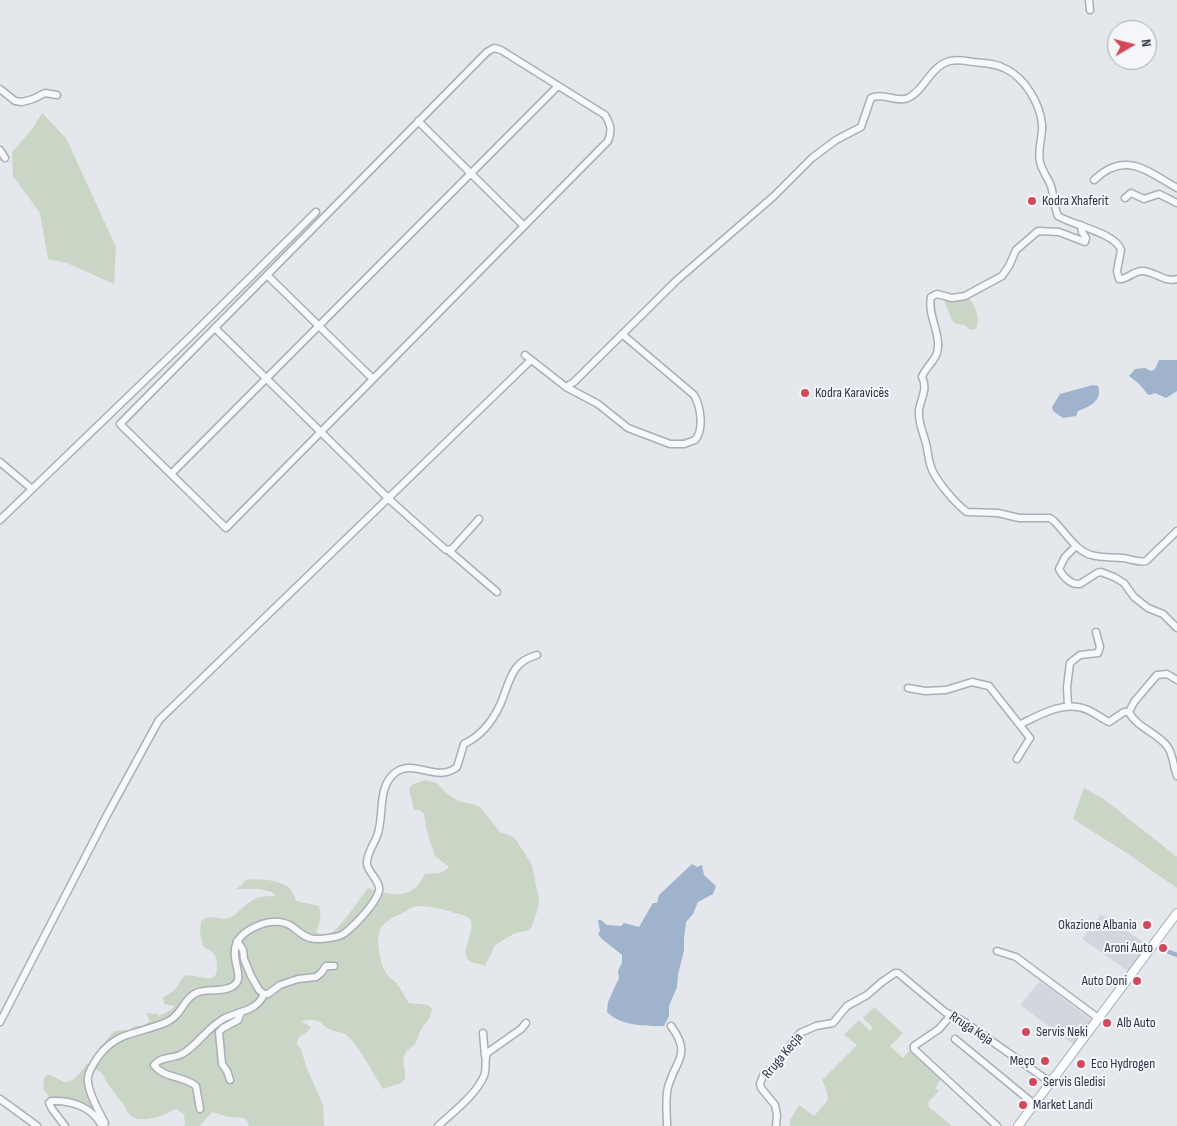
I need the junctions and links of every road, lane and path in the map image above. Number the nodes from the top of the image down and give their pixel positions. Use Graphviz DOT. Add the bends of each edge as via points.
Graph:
graph roads {
  1 [pos="1089,0"];
  2 [pos="1090,10"];
  3 [pos="558,86"];
  4 [pos="0,89"];
  5 [pos="57,95"];
  6 [pos="418,121"];
  7 [pos="0,150"];
  8 [pos="5,158"];
  9 [pos="471,174"];
  10 [pos="1094,180"];
  11 [pos="1177,188"];
  12 [pos="1125,198"];
  13 [pos="1177,203"];
  14 [pos="316,212"];
  15 [pos="1081,225"];
  16 [pos="524,226"];
  17 [pos="267,275"];
  18 [pos="1177,279"];
  19 [pos="320,327"];
  20 [pos="215,328"];
  21 [pos="622,334"];
  22 [pos="267,379"];
  23 [pos="373,379"];
  24 [pos="566,387"];
  25 [pos="321,432"];
  26 [pos="0,462"];
  27 [pos="172,474"];
  28 [pos="32,488"];
  29 [pos="388,498"];
  30 [pos="479,519"];
  31 [pos="0,520"];
  32 [pos="1177,531"];
  33 [pos="1076,546"];
  34 [pos="448,550"];
  35 [pos="497,592"];
  36 [pos="1177,628"];
  37 [pos="1096,632"];
  38 [pos="537,655"];
  39 [pos="1177,680"];
  40 [pos="908,688"];
  41 [pos="1068,706"];
  42 [pos="1129,712"];
  43 [pos="1021,724"];
  44 [pos="1017,759"];
  45 [pos="1177,776"];
  46 [pos="1177,913"];
  47 [pos="237,942"];
  48 [pos="998,951"];
  49 [pos="334,966"];
  50 [pos="895,972"];
  51 [pos="264,994"];
  52 [pos="242,1013"];
  53 [pos="951,1015"];
  54 [pos="1098,1018"];
  55 [pos="0,1022"];
  56 [pos="526,1023"];
  57 [pos="671,1026"];
  58 [pos="483,1033"];
  59 [pos="955,1039"];
  60 [pos="486,1057"];
  61 [pos="230,1080"];
  62 [pos="1050,1082"];
  63 [pos="0,1099"];
  64 [pos="1034,1104"];
  65 [pos="200,1109"];
  66 [pos="37,1126"];
  67 [pos="66,1126"];
  68 [pos="103,1126"];
  69 [pos="438,1126"];
  70 [pos="667,1126"];
  71 [pos="776,1126"];
  72 [pos="997,1126"];
  73 [pos="1018,1126"];
  1 -- 2 [label="street"];
  3 -- 6 [label="street" via="494,48"];
  3 -- 9 [label="street"];
  3 -- 16 [label="street" via="605,115 611,133 608,141"];
  4 -- 5 [label="street" via="15,101 22,102 41,94"];
  6 -- 9 [label="street"];
  6 -- 17 [label="street"];
  7 -- 8 [label="street"];
  9 -- 16 [label="street"];
  9 -- 19 [label="street"];
  10 -- 11 [label="street" via="1112,167 1131,165 1146,169"];
  12 -- 13 [label="street" via="1131,193 1144,199 1159,194"];
  14 -- 28 [label="street"];
  15 -- 18 [label="street" via="1120,247 1119,279 1141,271 1168,280"];
  15 -- 21 [label="street" via="1056,213 1052,187 1040,162 1041,118 1036,103 1021,81 997,65 961,60 949,62 937,68 910,97 900,100 881,96 871,98 861,127 812,158"];
  15 -- 33 [label="street" via="1085,242 1059,232 1038,231 1016,250 1002,276 965,296 952,298 937,294 931,297 930,313 937,346 934,359 922,377 925,389 919,414 931,467 962,509 1019,518 1050,518"];
  16 -- 23 [label="street"];
  17 -- 19 [label="street"];
  17 -- 20 [label="street"];
  19 -- 22 [label="street"];
  19 -- 23 [label="street"];
  20 -- 22 [label="street"];
  20 -- 27 [label="street" via="120,424"];
  21 -- 24 [label="street"];
  21 -- 24 [label="street" via="697,400 700,420 695,440 677,445 628,428 598,404"];
  22 -- 25 [label="street"];
  22 -- 27 [label="street"];
  23 -- 25 [label="street"];
  24 -- 29 [label="street" via="528,358"];
  25 -- 27 [label="street" via="226,528"];
  25 -- 29 [label="street"];
  26 -- 28 [label="street"];
  28 -- 31 [label="street"];
  29 -- 34 [label="street"];
  29 -- 55 [label="street" via="159,720"];
  30 -- 34 [label="street"];
  32 -- 33 [label="street" via="1142,562 1093,556"];
  33 -- 36 [label="street" via="1065,556 1059,569 1070,581 1077,585 1101,572 1114,577 1124,583 1134,597 1163,614"];
  34 -- 35 [label="street"];
  37 -- 41 [label="street" via="1098,652 1080,654 1070,663"];
  38 -- 47 [label="street" via="516,666 500,706 480,735 464,744 457,768 442,774 402,769 388,781 378,834 366,862 379,887 378,892 357,922 344,934 314,939 292,926 275,921 253,927"];
  39 -- 42 [label="street" via="1167,674 1157,676"];
  40 -- 43 [label="street" via="946,690 972,682 989,686"];
  41 -- 42 [label="street" via="1086,709 1109,722"];
  41 -- 43 [label="street"];
  42 -- 45 [label="street" via="1134,720 1169,748"];
  43 -- 44 [label="street" via="1030,738"];
  46 -- 54 [label="main road"];
  47 -- 51 [label="street" via="243,950 251,976"];
  47 -- 68 [label="street" via="234,951 239,974 235,986 196,994 168,1021 125,1036 106,1047 88,1078 92,1096 105,1123"];
  48 -- 54 [label="street" via="1016,957"];
  49 -- 51 [label="street" via="326,966 316,977 292,981"];
  50 -- 53 [label="street, Rruga Keja"];
  50 -- 71 [label="street, Rruga Kecja" via="848,1006 833,1023 800,1033 763,1076 761,1088 775,1105"];
  51 -- 52 [label="street" via="252,1008"];
  52 -- 61 [label="street" via="236,1022 219,1032 222,1064"];
  52 -- 65 [label="street" via="212,1026 184,1053 158,1060 154,1065 158,1070 194,1084"];
  53 -- 62 [label="street, Rruga Keja"];
  53 -- 72 [label="street" via="914,1049"];
  54 -- 62 [label="main road"];
  56 -- 60 [label="street" via="490,1050"];
  57 -- 70 [label="street" via="681,1041 681,1047 678,1064 668,1086"];
  58 -- 60 [label="street"];
  59 -- 64 [label="street"];
  60 -- 69 [label="street" via="481,1081"];
  62 -- 64 [label="main road"];
  63 -- 66 [label="street"];
  64 -- 73 [label="main road"];
  67 -- 68 [label="street" via="50,1102 73,1103 86,1108"];
}
